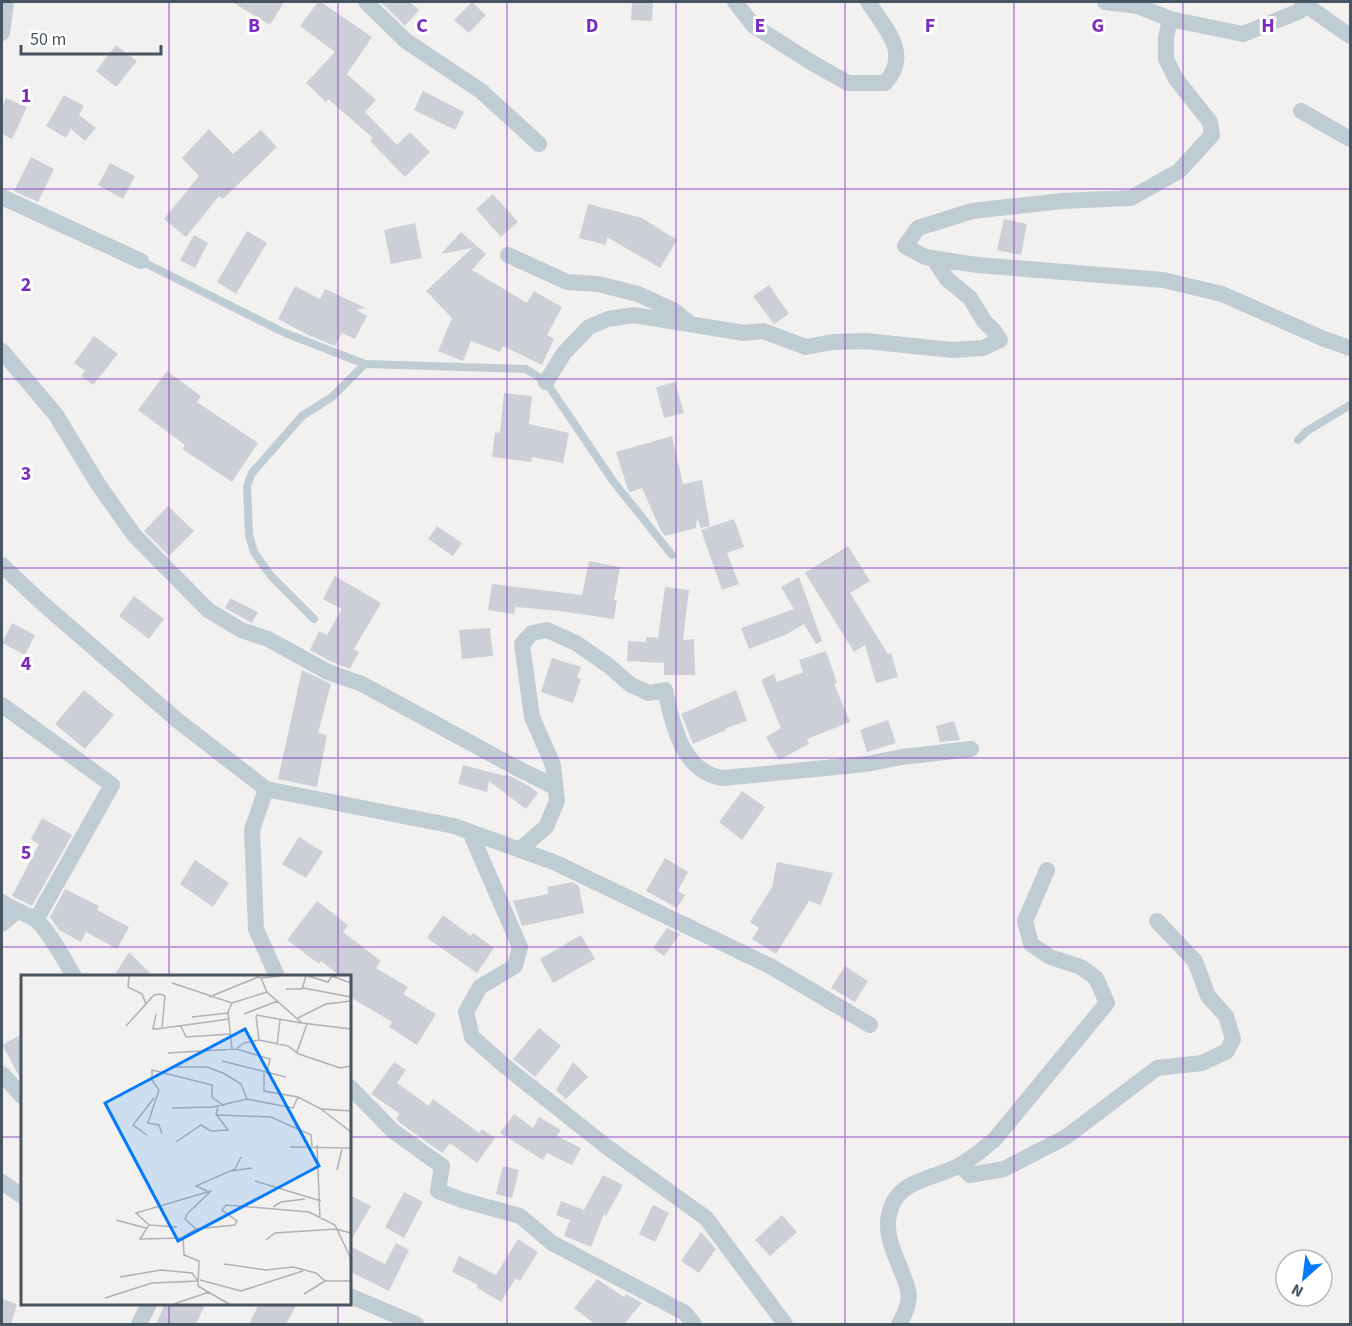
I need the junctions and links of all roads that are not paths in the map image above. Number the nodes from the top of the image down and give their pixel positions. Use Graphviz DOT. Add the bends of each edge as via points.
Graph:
graph roads {
  1 [pos="6,2"];
  2 [pos="366,2"];
  3 [pos="735,2"];
  4 [pos="868,2"];
  5 [pos="1106,2"];
  6 [pos="1304,2"];
  7 [pos="1170,19"];
  8 [pos="2,33"];
  9 [pos="1350,36"];
  10 [pos="1301,111"];
  11 [pos="1350,139"];
  12 [pos="539,144"];
  13 [pos="2,197"];
  14 [pos="508,255"];
  15 [pos="933,258"];
  16 [pos="141,261"];
  17 [pos="690,323"];
  18 [pos="1350,348"];
  19 [pos="2,351"];
  20 [pos="365,364"];
  21 [pos="546,382"];
  22 [pos="1350,405"];
  23 [pos="1298,440"];
  24 [pos="672,555"];
  25 [pos="2,565"];
  26 [pos="314,619"];
  27 [pos="2,705"];
  28 [pos="971,749"];
  29 [pos="555,786"];
  30 [pos="266,789"];
  31 [pos="470,832"];
  32 [pos="519,850"];
  33 [pos="1047,870"];
  34 [pos="2,902"];
  35 [pos="16,912"];
  36 [pos="36,920"];
  37 [pos="1157,921"];
  38 [pos="2,924"];
  39 [pos="73,975"];
  40 [pos="277,975"];
  41 [pos="870,1025"];
  42 [pos="2,1074"];
  43 [pos="351,1088"];
  44 [pos="21,1095"];
  45 [pos="960,1165"];
  46 [pos="2,1182"];
  47 [pos="21,1195"];
  48 [pos="351,1296"];
  49 [pos="148,1305"];
  50 [pos="139,1324"];
  51 [pos="416,1324"];
  52 [pos="694,1324"];
  53 [pos="785,1324"];
  54 [pos="899,1324"];
  1 -- 8 [label="street"];
  2 -- 12 [label="street" via="406,41 481,91"];
  3 -- 4 [label="street" via="754,26 848,83 885,83 897,60 895,49"];
  5 -- 7 [label="street" via="1138,6"];
  6 -- 7 [label="street" via="1300,11 1243,34"];
  6 -- 9 [label="street"];
  7 -- 15 [label="street" via="1166,59 1176,79 1210,122 1212,135 1179,171 1131,198 972,211 918,228 905,246"];
  10 -- 11 [label="street"];
  13 -- 16 [label="street"];
  14 -- 17 [label="street" via="567,282 598,284 638,294 673,310"];
  15 -- 17 [label="street" via="947,279 970,298 1000,340 983,348 952,350 866,341 806,347 763,331 744,333"];
  15 -- 18 [label="street" via="1163,280 1222,294"];
  16 -- 20 [label="lane" via="285,333"];
  17 -- 21 [label="street" via="634,315 608,319 589,327 564,353"];
  19 -- 29 [label="street" via="56,415 134,535 208,610 328,672 362,684"];
  20 -- 21 [label="lane" via="526,369"];
  20 -- 26 [label="lane" via="332,397 302,416 252,473 247,486 249,536 254,552 271,576"];
  21 -- 24 [label="lane" via="613,481"];
  22 -- 23 [label="lane"];
  25 -- 30 [label="street" via="177,720"];
  27 -- 36 [label="street" via="112,785"];
  28 -- 29 [label="street" via="866,764 715,777 696,766 685,752 672,723 665,690 649,693 631,685 576,643 547,630 532,633 522,644 532,717 553,765"];
  29 -- 32 [label="street" via="557,801 546,827"];
  30 -- 31 [label="street"];
  30 -- 40 [label="street" via="252,830 255,929"];
  31 -- 32 [label="street"];
  31 -- 53 [label="street" via="520,947 515,966 480,987 466,1011 472,1037 607,1147 706,1218"];
  32 -- 41 [label="street" via="556,863 770,966"];
  33 -- 45 [label="street" via="1024,921 1031,944 1096,978 1107,1003 995,1139"];
  34 -- 35 [label="street"];
  35 -- 36 [label="street"];
  35 -- 38 [label="street"];
  36 -- 39 [label="street"];
  37 -- 45 [label="street" via="1195,961 1208,996 1226,1016 1233,1039 1227,1051 1202,1063 1157,1068 1066,1137 1004,1169 970,1175"];
  42 -- 44 [label="street"];
  43 -- 52 [label="street" via="393,1131 442,1166 438,1191 520,1216 552,1243 685,1313"];
  45 -- 54 [label="street" via="903,1189 892,1204 887,1223 895,1259 909,1291 907,1311"];
  46 -- 47 [label="street"];
  48 -- 51 [label="street"];
  49 -- 50 [label="street"];
}
